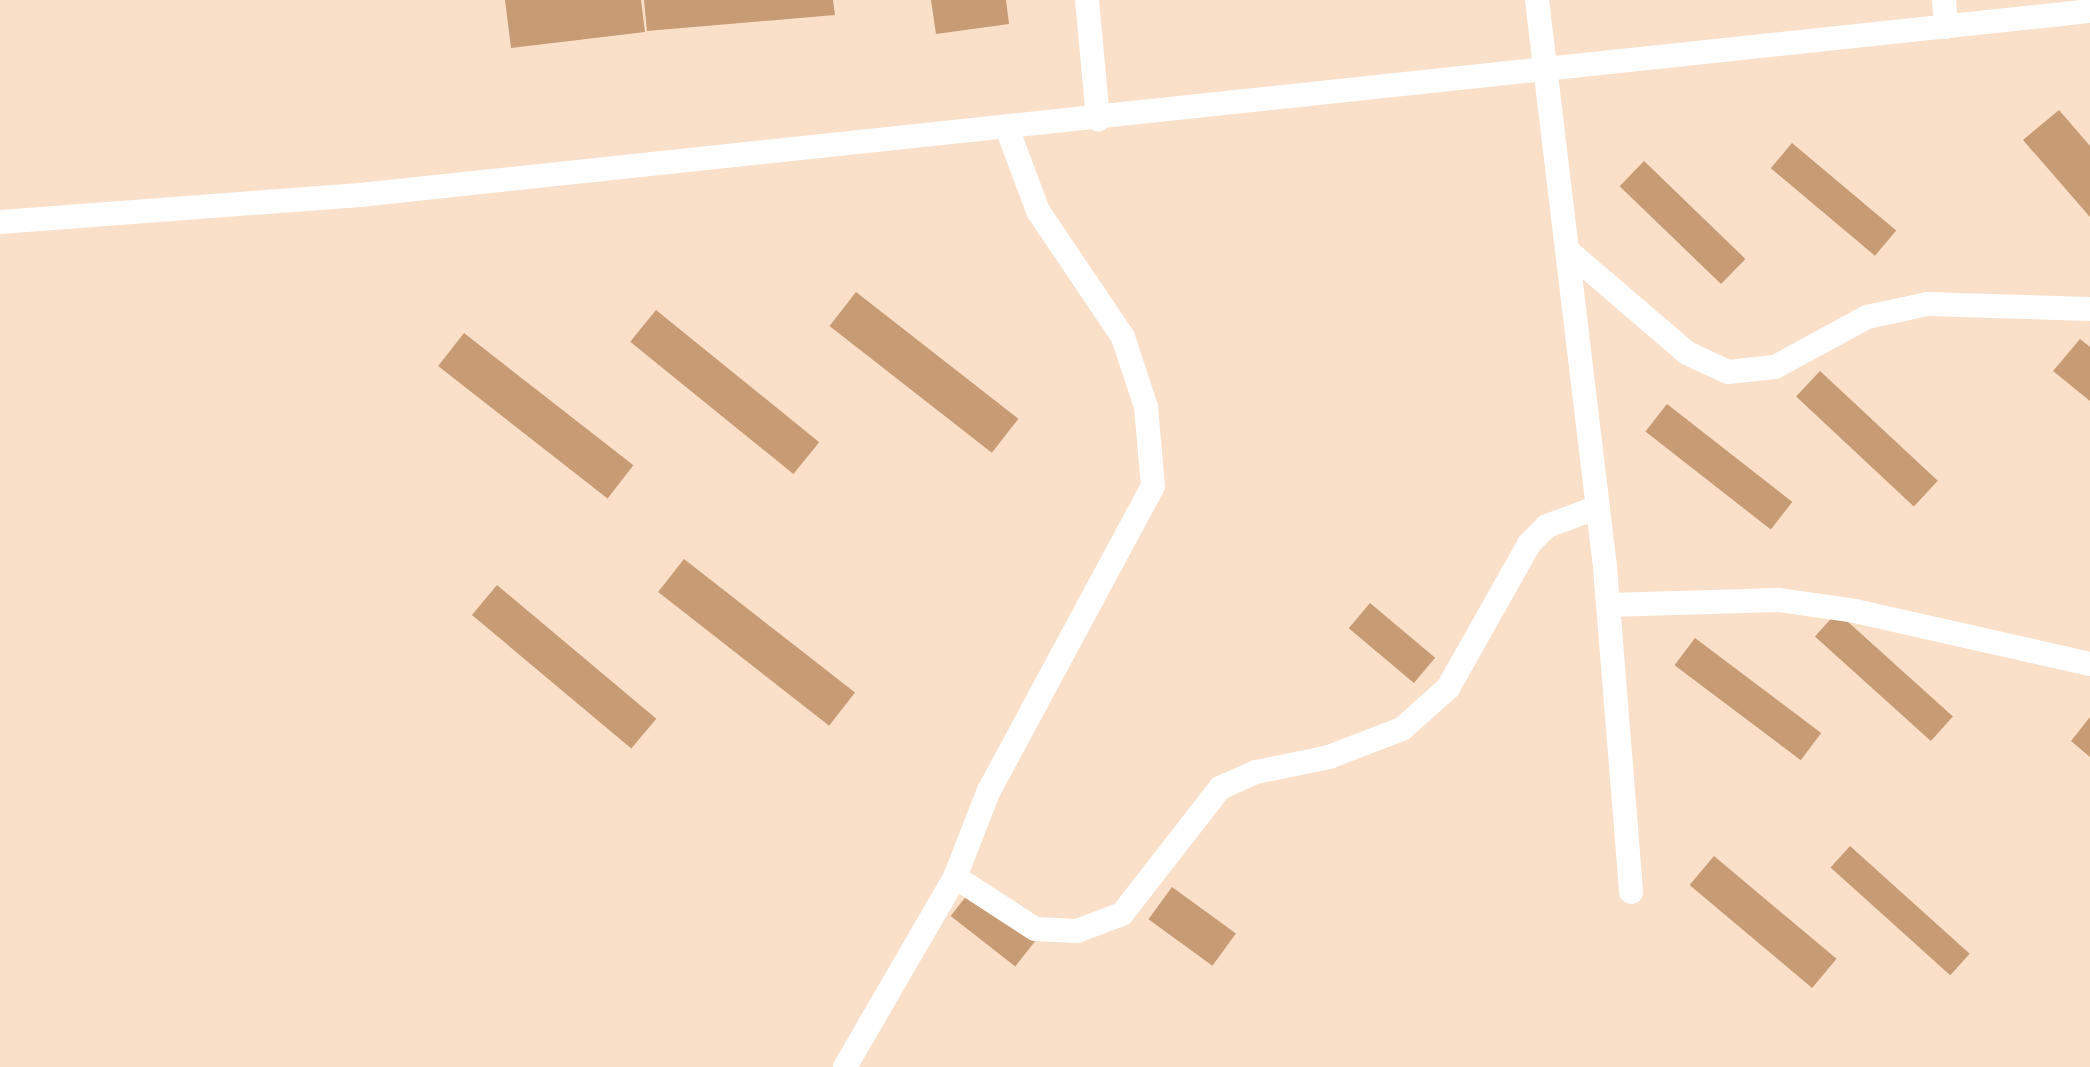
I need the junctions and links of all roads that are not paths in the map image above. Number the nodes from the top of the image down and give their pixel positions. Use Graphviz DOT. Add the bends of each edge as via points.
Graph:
graph roads {
  1 [pos="1087,0"];
  2 [pos="1537,0"];
  3 [pos="1944,0"];
  4 [pos="2090,12"];
  5 [pos="1946,27"];
  6 [pos="1545,67"];
  7 [pos="1098,119"];
  8 [pos="1007,128"];
  9 [pos="0,222"];
  10 [pos="1568,250"];
  11 [pos="2090,309"];
  12 [pos="1598,507"];
  13 [pos="1608,605"];
  14 [pos="2090,664"];
  15 [pos="955,877"];
  16 [pos="1631,892"];
  17 [pos="844,1067"];
  1 -- 7 [label="street"];
  2 -- 6 [label="street"];
  3 -- 5 [label="street"];
  4 -- 5 [label="street"];
  5 -- 6 [label="street"];
  6 -- 7 [label="street"];
  6 -- 10 [label="street"];
  7 -- 8 [label="street"];
  8 -- 9 [label="street" via="360,195"];
  8 -- 15 [label="street" via="1038,211 1123,337 1146,407 1153,486 989,790"];
  10 -- 11 [label="street" via="1687,352 1728,372 1775,367 1867,317 1928,304"];
  10 -- 12 [label="street"];
  12 -- 13 [label="street"];
  12 -- 15 [label="street" via="1547,526 1529,544 1448,688 1402,729 1329,757 1256,772 1220,788 1122,914 1077,931 1035,928"];
  13 -- 14 [label="street" via="1778,600 1855,611"];
  13 -- 16 [label="street"];
  15 -- 17 [label="street"];
}
